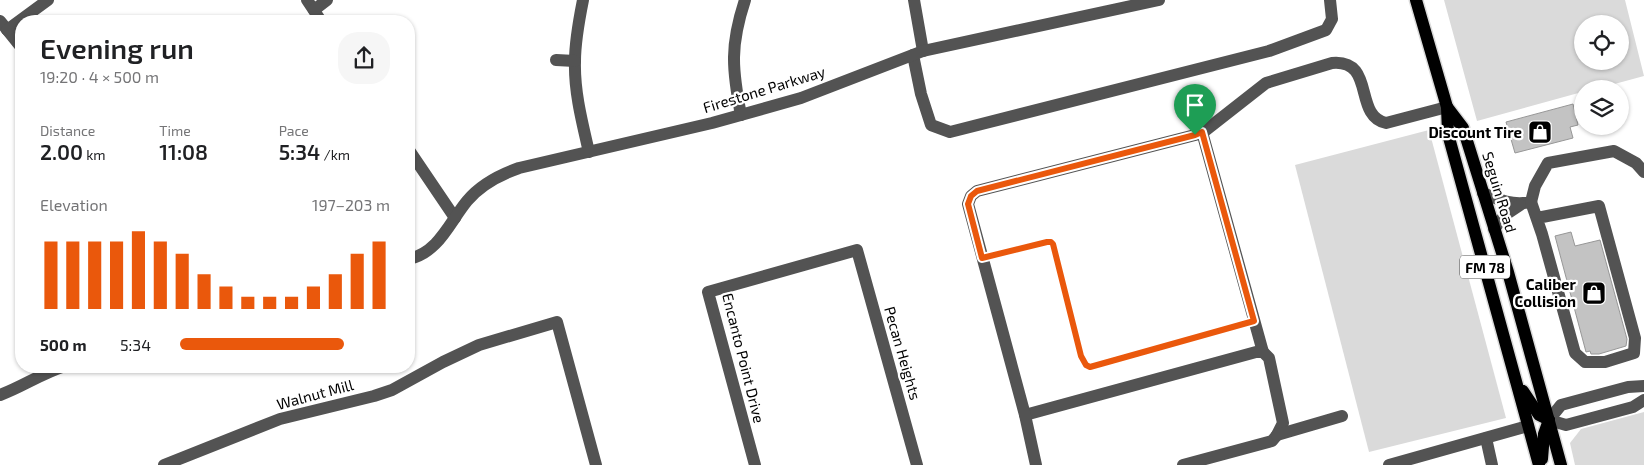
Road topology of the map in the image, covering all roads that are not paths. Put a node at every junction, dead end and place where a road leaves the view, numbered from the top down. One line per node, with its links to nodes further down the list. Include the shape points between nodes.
1 (48, 0): 10 (street)
2 (327, 0): 9 (street)
3 (584, 0): 16 (street)
4 (745, 0): 18 (street, via 733,49)
5 (914, 0): 14 (street)
6 (1160, 0): 14 (street, Firestone Parkway)
7 (1330, 0): 14 (street, via 1332,19 1326,30 1269,51 950,132 931,125 921,94)
8 (1416, 0): 17 (main road, Seguin Road / FM 78)
9 (310, 5)
10 (22, 15)
11 (15, 19): 12 (street)
12 (4, 25): 13 (street)
13 (15, 39)
14 (918, 53): 18 (street, Firestone Parkway, via 801,98)
15 (556, 60): 16 (street)
16 (574, 60): 20 (street, via 578,102)
17 (1447, 107): 19 (street, via 1386,123 1378,121 1371,114 1358,73 1341,62 1266,83); 23 (main road, Seguin Road / FM 78, via 1463,128); 32 (main road, Seguin Road / FM 78, via 1448,134)
18 (741, 115): 20 (street, Firestone Parkway)
19 (1202, 132): 30 (street); 36 (street, via 977,191 971,196 968,204)
20 (589, 152): 25 (street, Firestone Parkway, via 499,175 467,200)
21 (415, 159): 25 (street)
22 (1644, 172): 24 (street, via 1636,163 1614,151 1548,164)
23 (1483, 193): 24 (street, via 1503,202); 27 (main road, Seguin Road / FM 78)
24 (1525, 203): 26 (street); 27 (street, via 1505,215)
25 (455, 218): 29 (street, Firestone Parkway, via 441,238)
26 (1538, 218): 26 (street, via 1575,353 1584,362 1605,362 1634,353 1635,338 1599,206)
27 (1494, 229): 38 (main road, Seguin Road / FM 78)
28 (857, 250): 44 (street, Encanto Point Drive, via 708,292); 45 (street, Pecan Heights)
29 (415, 258)
30 (1263, 352): 36 (street); 40 (street, via 1269,358 1284,423)
31 (45, 373): 34 (street)
32 (1516, 380): 38 (main road, via 1539,415); 39 (main road, Seguin Road / FM 78)
33 (1644, 386): 38 (street, via 1628,387 1562,405)
34 (0, 395)
35 (1644, 400): 38 (street, via 1633,408 1566,425)
36 (1025, 415): 46 (street)
37 (1342, 416): 40 (street)
38 (1549, 420): 50 (main road); 51 (main road, Seguin Road / FM 78)
39 (1528, 426): 41 (street); 50 (main road, Seguin Road / FM 78)
40 (1277, 435): 47 (street, via 1272,440)
41 (1486, 438): 48 (street); 49 (street)
42 (164, 465): 43 (street, Walnut Mill, via 280,420 392,390 479,345 557,322)
43 (596, 465)
44 (755, 465)
45 (917, 465)
46 (1036, 465)
47 (1183, 465)
48 (1388, 465)
49 (1492, 465)
50 (1541, 465)
51 (1561, 465)

